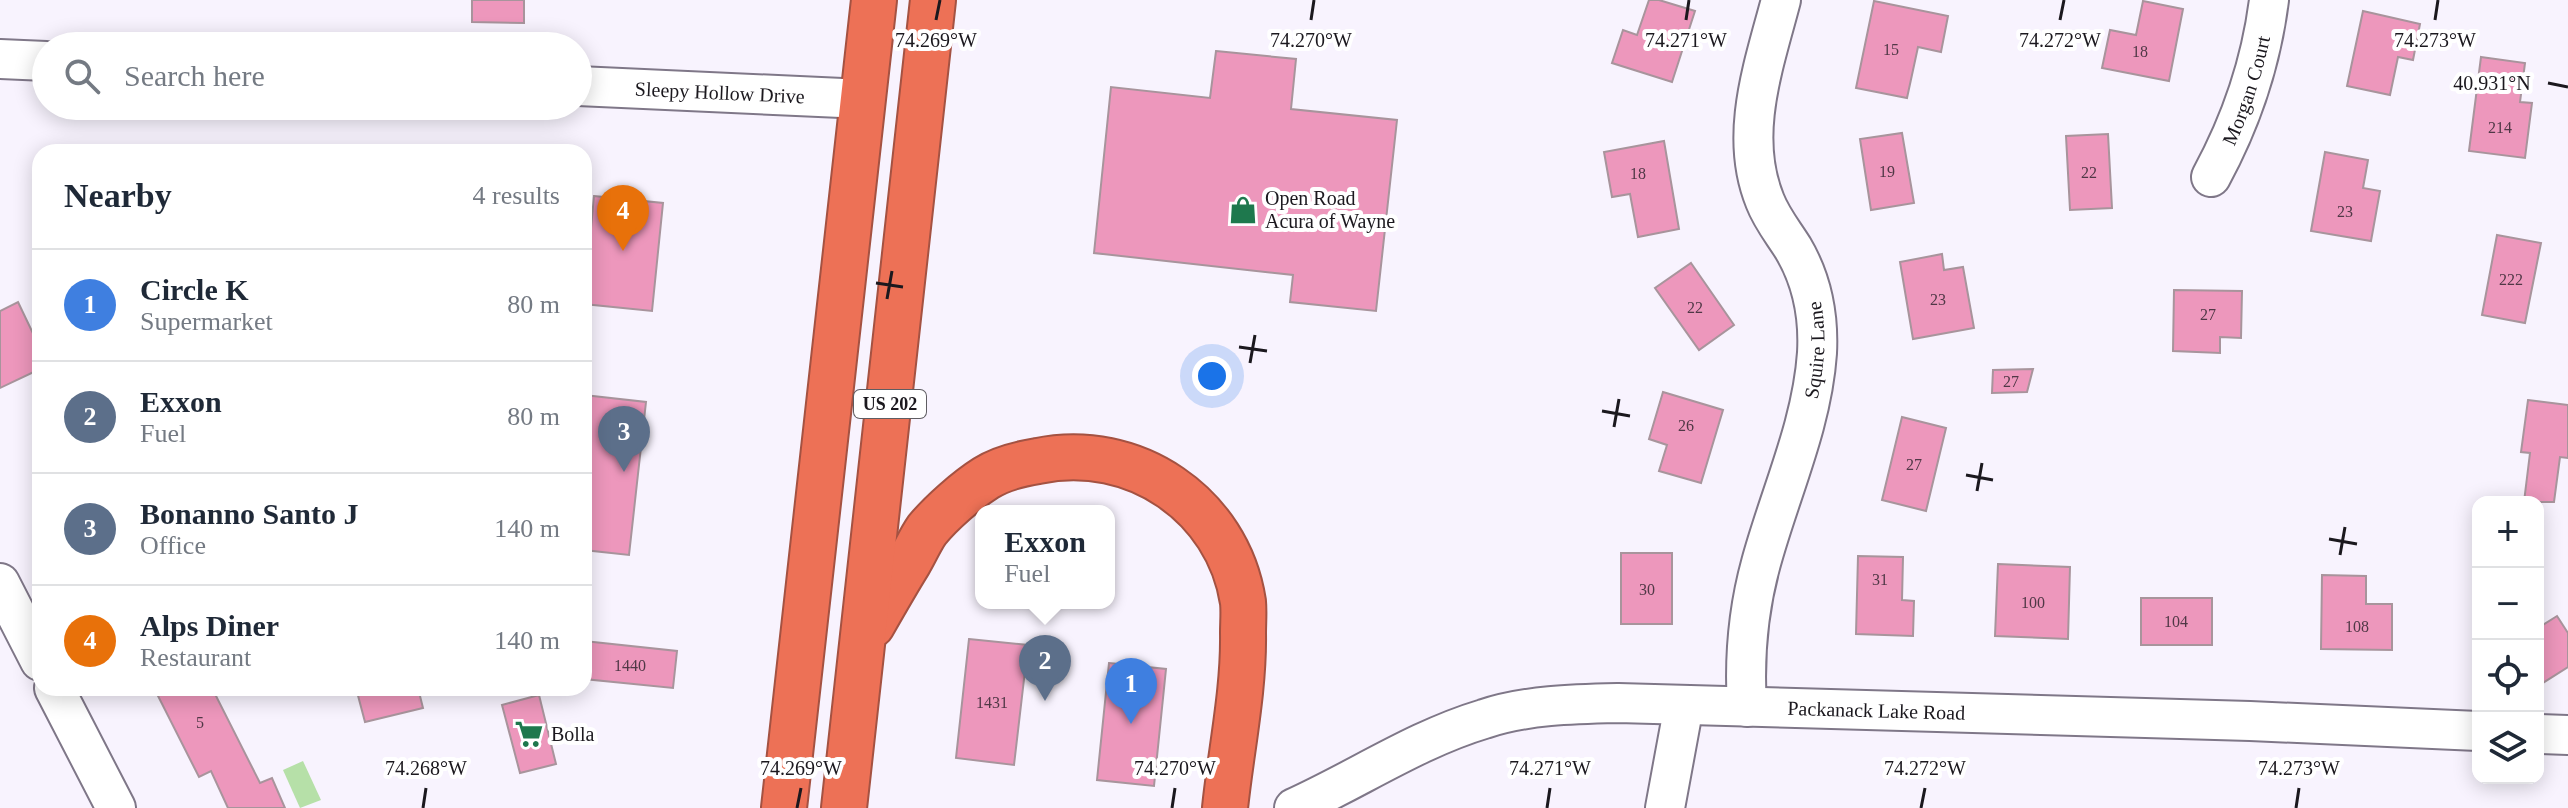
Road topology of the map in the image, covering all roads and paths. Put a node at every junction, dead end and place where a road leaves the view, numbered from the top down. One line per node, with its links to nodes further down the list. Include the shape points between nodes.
1 (874, 0): 8 (highway, US 202)
2 (933, 0): 11 (highway, US 202)
3 (1781, 0): 15 (street, Squire Lane, via 1756,94 1756,166 1764,200 1808,277 1817,352 1798,454 1758,576 1748,627)
4 (2269, 0): 9 (street, Morgan Court, via 2251,90)
5 (0, 59): 6 (street)
6 (32, 60)
7 (592, 87): 8 (street, Sleepy Hollow Drive)
8 (864, 99): 20 (highway, US 202)
9 (2211, 177)
10 (0, 583): 12 (street)
11 (864, 637): 21 (highway, US 202); 22 (highway, via 927,530 987,478 1010,466 1086,456 1163,481 1216,533 1229,555 1243,602 1243,658)
12 (32, 645)
13 (58, 696): 19 (street)
14 (1684, 705): 15 (street, Packanack Lake Road); 23 (street, Packanack Lake Road, via 1572,704 1484,718); 24 (street)
15 (1747, 707): 16 (street, Packanack Lake Road)
16 (2472, 731)
17 (2544, 734): 18 (street)
18 (2568, 735)
19 (116, 808)
20 (784, 808)
21 (844, 808)
22 (1225, 808)
23 (1294, 808)
24 (1665, 808)

